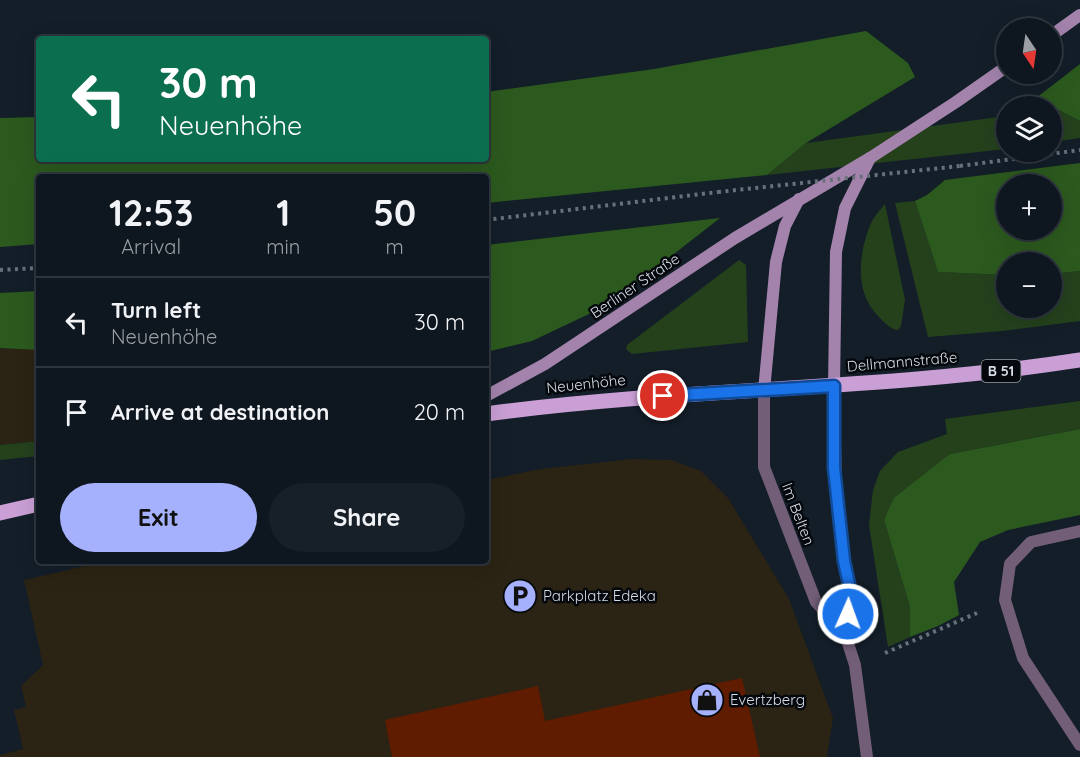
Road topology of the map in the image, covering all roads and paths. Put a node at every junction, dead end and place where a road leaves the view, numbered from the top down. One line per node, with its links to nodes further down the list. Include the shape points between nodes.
1 (1080, 15): 2 (main road)
2 (1062, 28)
3 (996, 74): 5 (main road, Berliner Straße)
4 (1080, 150): 7 (path, bridge)
5 (870, 158): 6 (main road, Berliner Straße); 11 (main road, via 845,208 836,252)
6 (800, 198): 12 (main road, via 785,226 776,262); 13 (main road, Berliner Straße, via 545,364)
7 (489, 220)
8 (36, 268): 9 (path)
9 (0, 270)
10 (1080, 360): 11 (main road, Dellmannstraße / B 51)
11 (834, 386): 12 (main road, Neuenhöhe / B 51); 19 (street, Im Belten, via 836,489 851,593)
12 (765, 391): 14 (main road, Neuenhöhe / B 51, via 643,397); 19 (street, Im Belten, via 764,467 816,602)
13 (489, 394)
14 (489, 414)
15 (36, 505): 16 (main road)
16 (0, 513)
17 (1080, 531): 18 (street, via 1030,542 1010,564)
18 (1005, 600): 20 (path); 21 (street, via 1023,658)
19 (845, 634): 20 (street, Im Belten)
20 (855, 665): 22 (street, Im Belten)
21 (1080, 745)
22 (867, 757)

